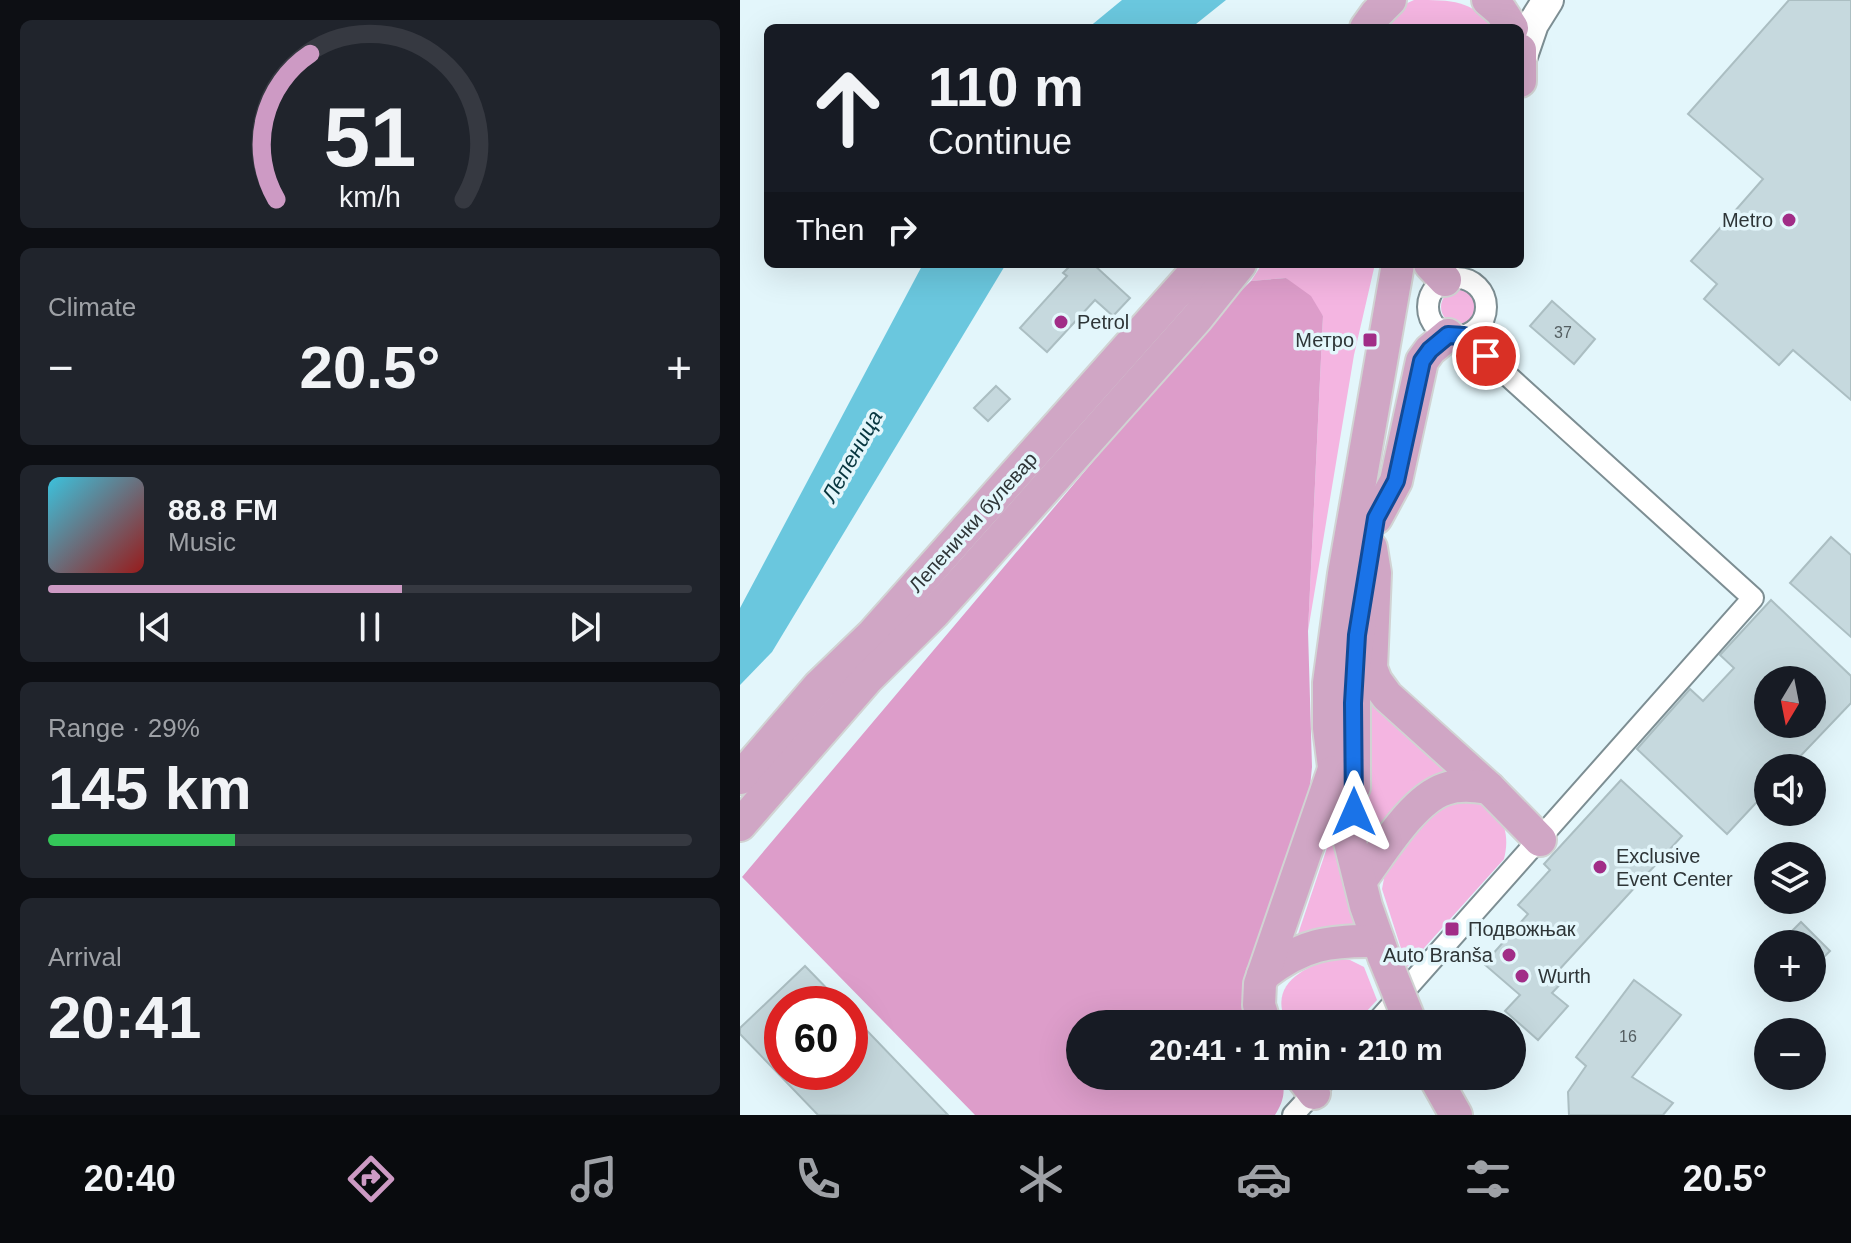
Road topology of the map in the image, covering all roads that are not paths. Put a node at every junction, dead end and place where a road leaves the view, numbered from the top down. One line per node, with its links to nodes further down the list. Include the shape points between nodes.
1 (1390, 0): 4 (main road)
2 (1488, 0): 5 (main road)
3 (1548, 0): 6 (main road)
4 (1369, 24)
5 (1509, 24)
6 (1524, 51)
7 (1198, 268): 16 (main road, Лепенички булевар)
8 (1237, 268): 18 (main road, Лепенички булевар)
9 (1415, 268): 14 (main road)
10 (1415, 268): 15 (main road, via 1332,651)
11 (1416, 268): 13 (street, via 1430,294 1432,323)
12 (1419, 268): 13 (street, via 1464,278 1485,298 1480,326)
13 (1456, 336): 14 (main road, via 1430,350 1422,361 1396,481); 19 (street, via 1753,598)
14 (1374, 533): 17 (main road, via 1371,663 1376,681); 20 (main road, via 1354,668)
15 (1333, 771): 20 (main road); 22 (main road)
16 (740, 778)
17 (1489, 788): 19 (main road); 20 (main road, via 1447,788 1425,799)
18 (740, 825)
19 (1540, 840): 24 (street)
20 (1357, 869): 21 (main road)
21 (1381, 949): 22 (main road, via 1339,941 1311,946); 25 (main road, bridge)
22 (1263, 975): 23 (main road, via 1258,995)
23 (1262, 1010)
24 (1388, 1010)
25 (1405, 1010)
26 (1442, 1090): 27 (main road)
27 (1456, 1115)

